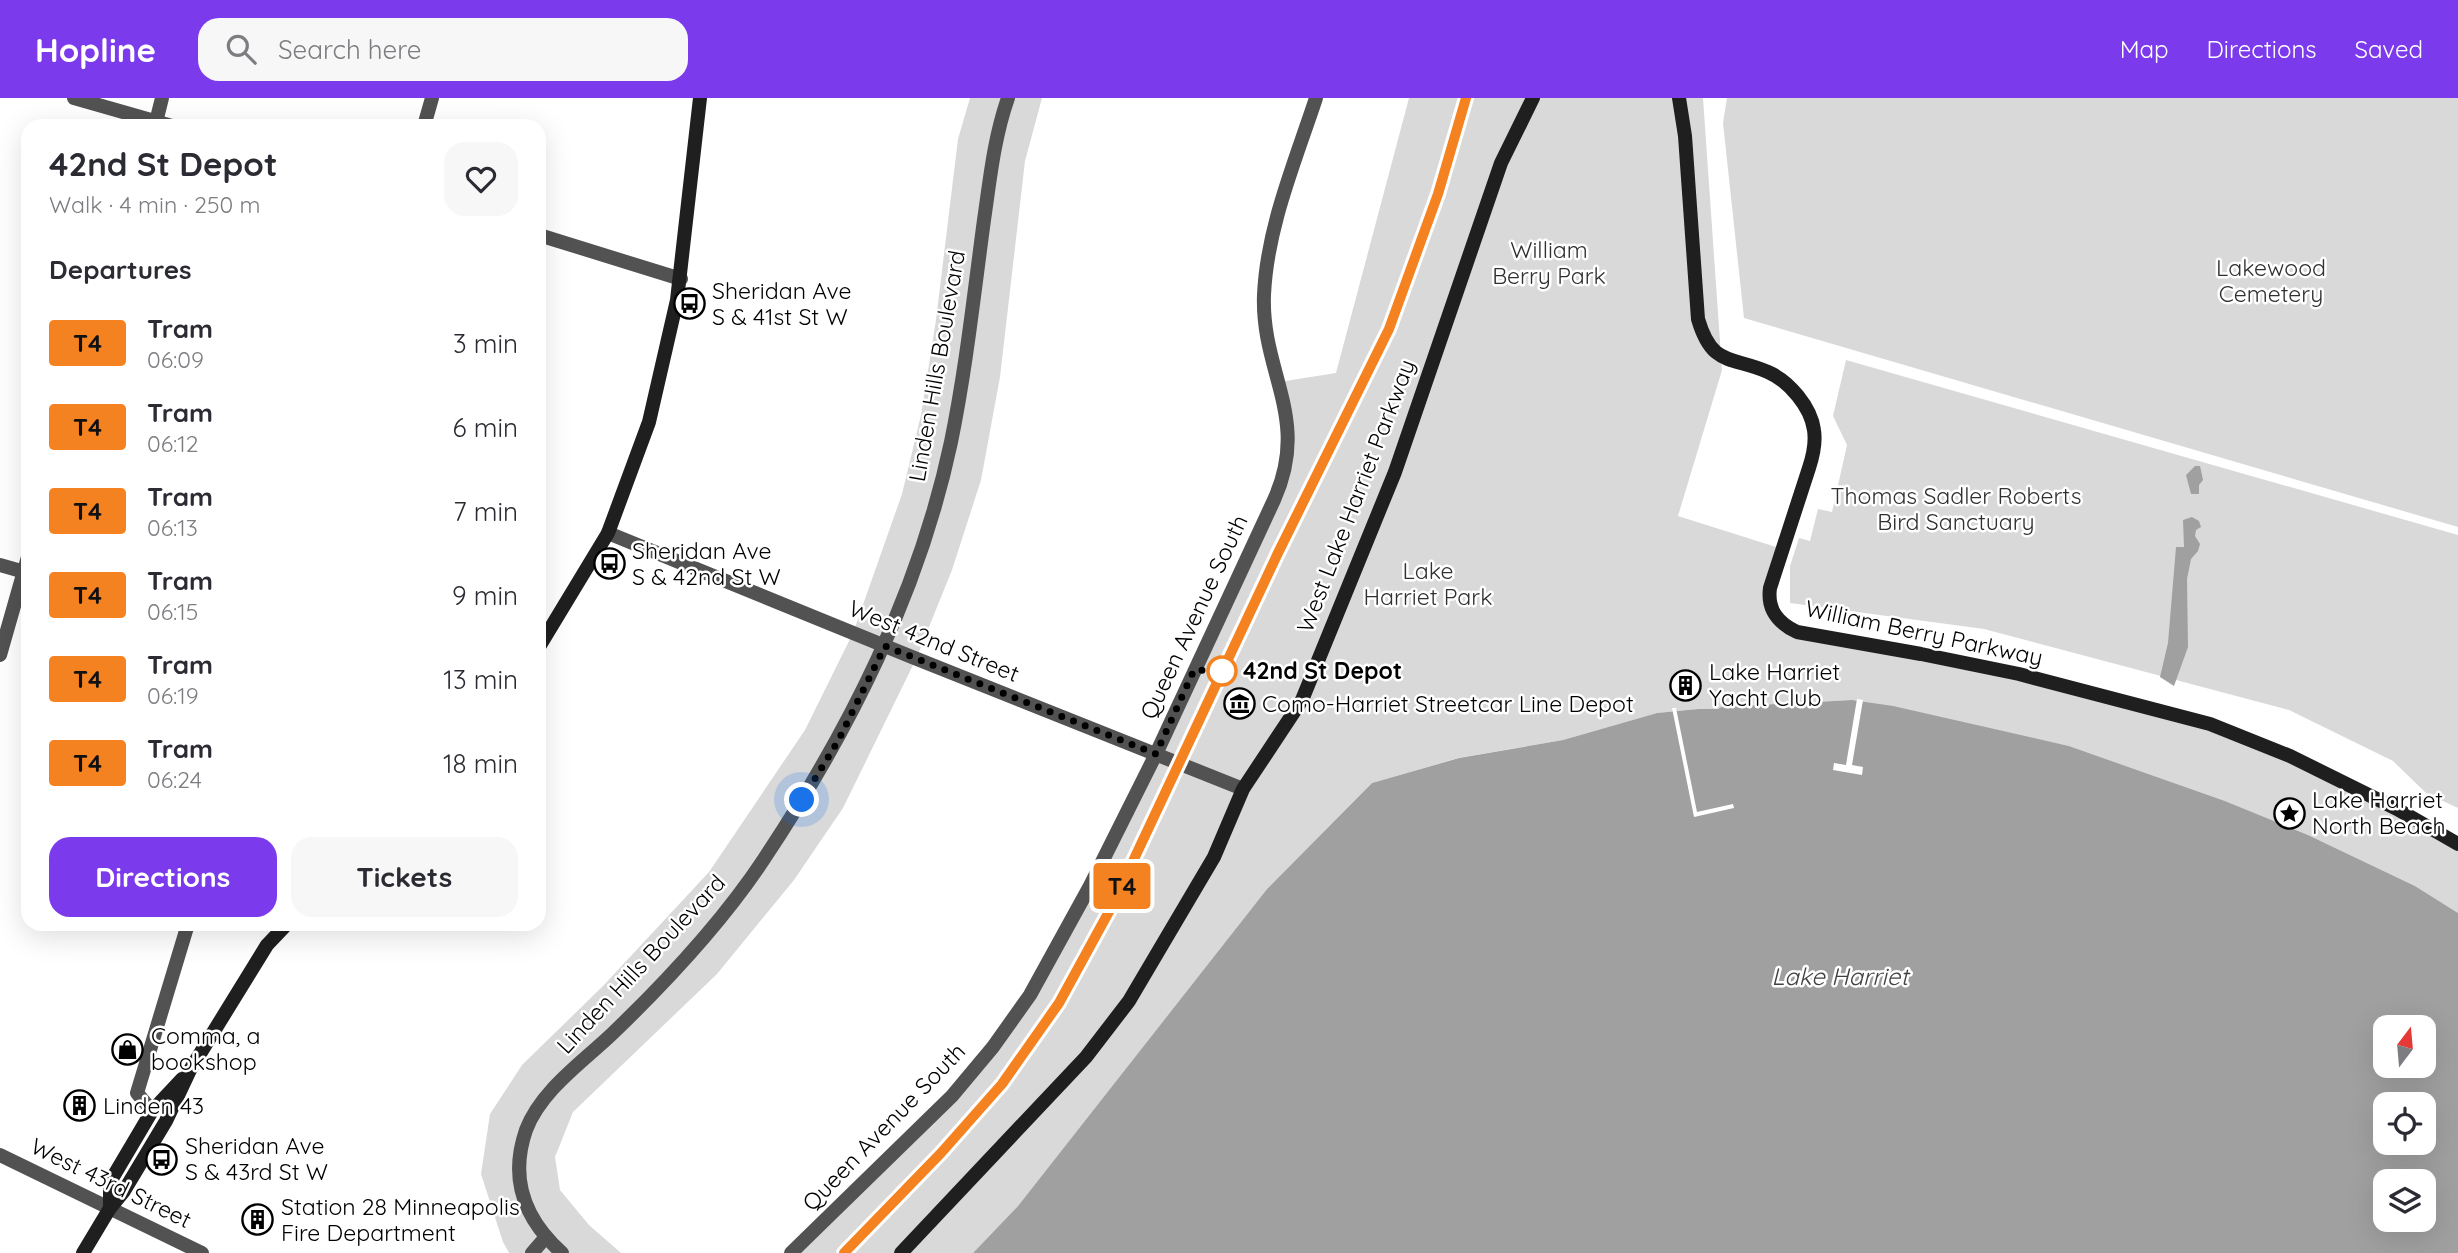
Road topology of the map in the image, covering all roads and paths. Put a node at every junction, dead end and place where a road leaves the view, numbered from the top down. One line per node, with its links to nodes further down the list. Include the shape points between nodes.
1 (74, 98): 10 (street)
2 (162, 98): 11 (street)
3 (432, 98): 12 (street)
4 (700, 98): 15 (street)
5 (1008, 98): 21 (street, Linden Hills Boulevard, via 994,144 951,442 929,526)
6 (1316, 98): 23 (street, Queen Avenue South, via 1268,255 1264,298 1268,340 1286,408 1287,462)
7 (1533, 98): 24 (street, West Lake Harriet Parkway, via 1501,163 1395,472 1311,679)
8 (1679, 98): 13 (street, William Berry Parkway)
9 (1690, 98): 13 (street, William Berry Parkway)
10 (139, 119)
11 (156, 119)
12 (426, 119)
13 (1685, 136): 25 (street, William Berry Parkway, via 1698,319 1708,343 1728,361 1770,372 1787,385 1811,417 1815,431 1814,451 1770,588 1770,607 1784,626 2019,674 2210,724 2290,756)
14 (546, 237): 15 (street)
15 (681, 279): 16 (street, via 649,422)
16 (608, 533): 20 (street); 21 (street, West 42nd Street)
17 (0, 565): 18 (street)
18 (21, 571)
19 (21, 589): 22 (street)
20 (546, 636)
21 (885, 646): 23 (street, West 42nd Street); 32 (street, Linden Hills Boulevard, via 838,741 762,862 718,921 541,1103 527,1127 519,1181 526,1207)
22 (0, 655)
23 (1156, 754): 24 (street, West 42nd Street); 37 (street, Queen Avenue South, via 1061,940 993,1047 951,1096)
24 (1243, 789): 38 (street, West Lake Harriet Parkway, via 1214,857 1129,1001 1086,1057)
25 (2458, 844)
26 (186, 931): 29 (street, via 137,1093)
27 (280, 931): 28 (street, via 267,945)
28 (190, 1070): 29 (street); 31 (street, via 166,1121)
29 (152, 1111): 31 (street, via 110,1182)
30 (0, 1155): 31 (street, West 43rd Street)
31 (110, 1208): 33 (street); 34 (street, West 43rd Street)
32 (545, 1238): 35 (street); 36 (street, Linden Hills Boulevard)
33 (83, 1253)
34 (202, 1253)
35 (532, 1253)
36 (562, 1253)
37 (791, 1253)
38 (901, 1253)

